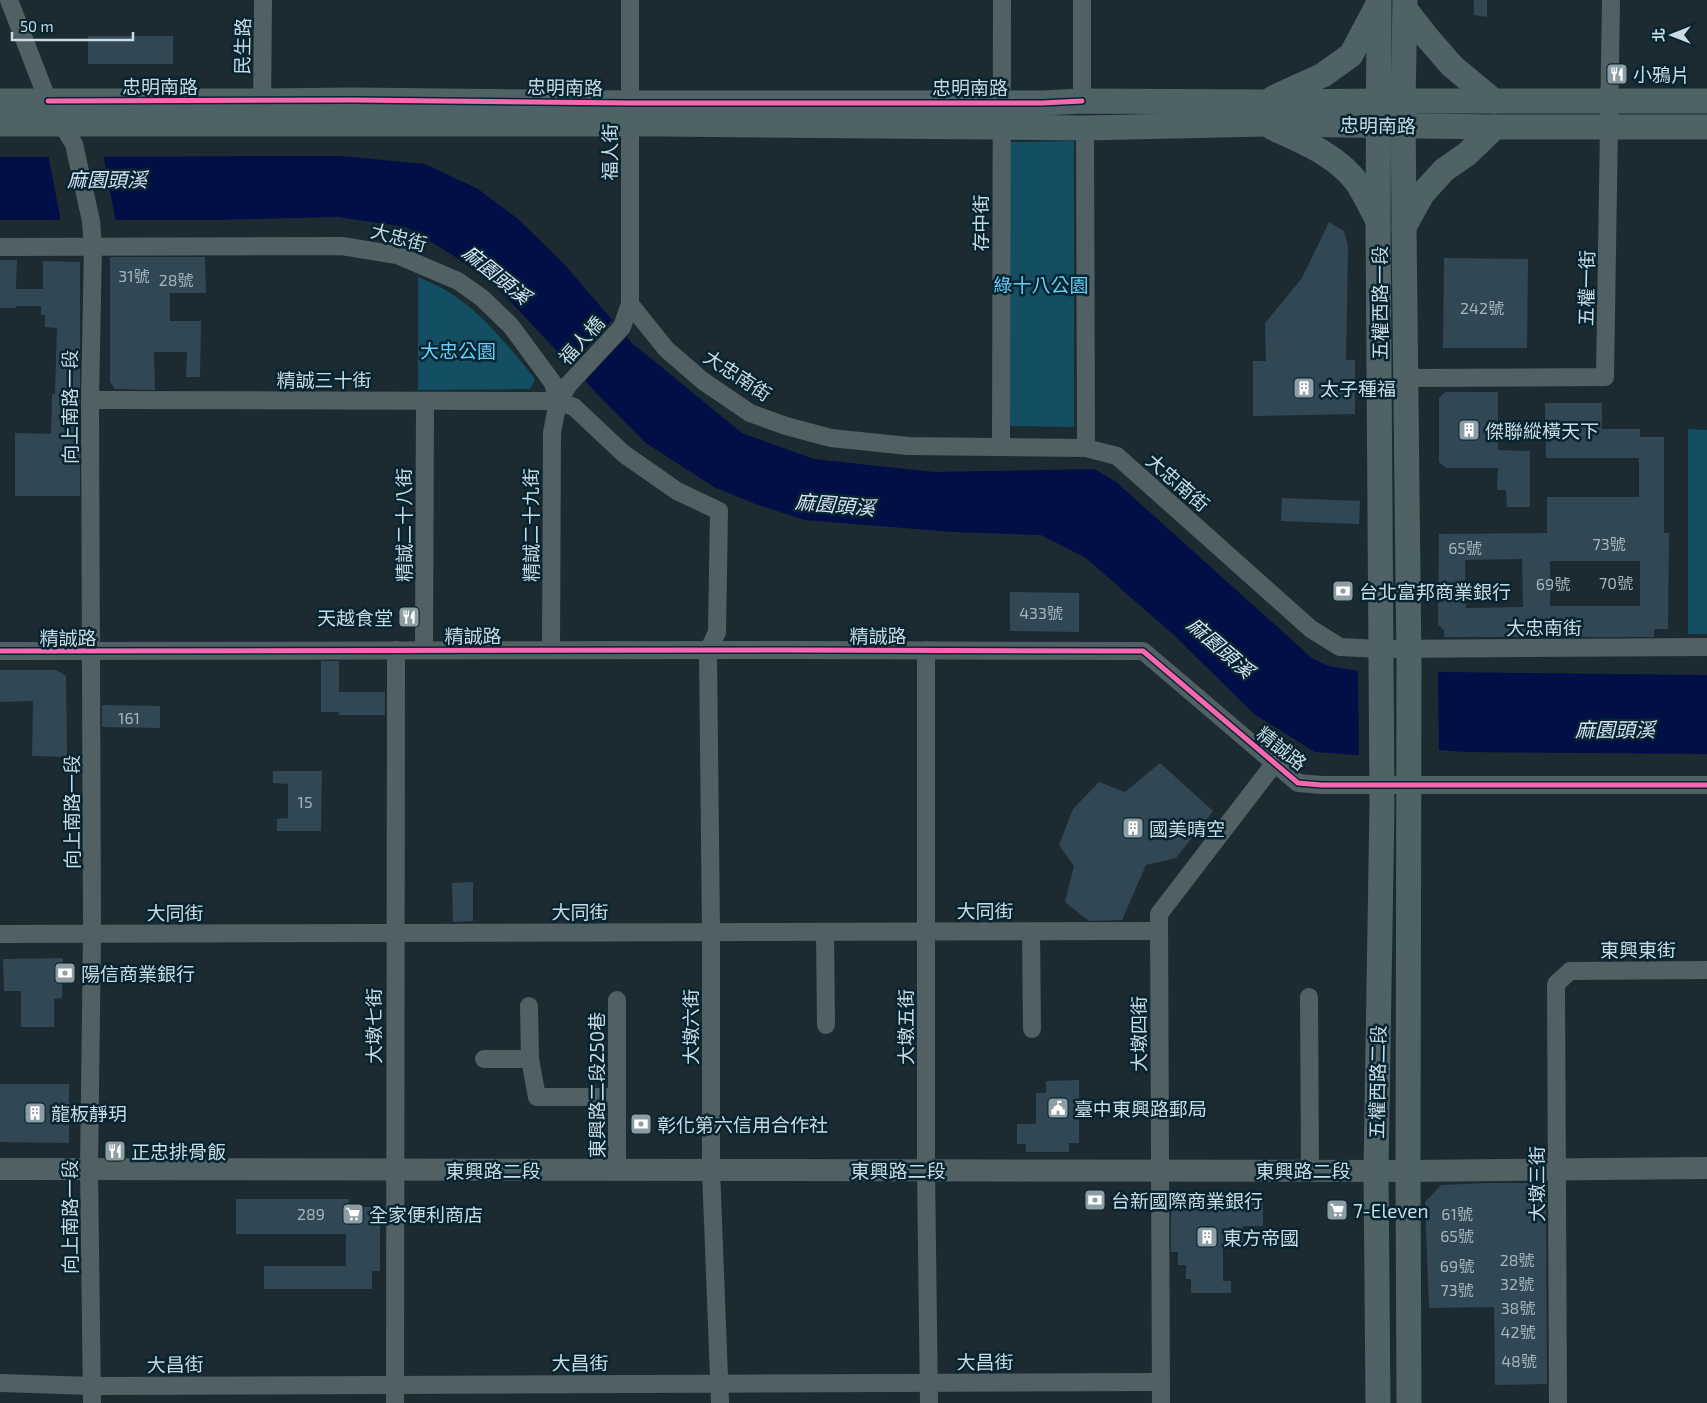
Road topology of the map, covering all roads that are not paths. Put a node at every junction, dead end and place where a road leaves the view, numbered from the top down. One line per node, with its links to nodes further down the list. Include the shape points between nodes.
1 (10, 0): 10 (street)
2 (264, 0): 17 (street, 民生路)
3 (630, 0): 20 (street, 福人街)
4 (1002, 0): 15 (street, 存中街)
5 (1082, 0): 11 (street)
6 (1610, 0): 14 (street, 五權一街)
7 (1379, 2): 12 (main road, 五權西路一段); 18 (main road, via 1351,55)
8 (1405, 5): 13 (main road, via 1452,66); 19 (main road, 五權西路一段)
9 (0, 100): 10 (main road, 忠明南路)
10 (48, 101): 17 (main road, 忠明南路); 28 (street)
11 (1082, 101): 15 (main road, 忠明南路); 18 (main road, 忠明南路)
12 (1379, 101): 18 (main road, 忠明南路); 19 (main road, 忠明南路); 22 (main road, 五權西路一段)
13 (1494, 101): 14 (main road, 忠明南路); 19 (main road, 忠明南路)
14 (1609, 101): 16 (main road, 忠明南路); 24 (street, 五權一街)
15 (1002, 102): 20 (main road, 忠明南路); 26 (street, 存中街)
16 (1707, 102)
17 (262, 112): 20 (main road, 忠明南路, via 354,100); 28 (main road, 忠明南路)
18 (1265, 113): 22 (main road, 忠明南路); 27 (main road, 忠明南路); 29 (main road, via 1337,162 1357,183)
19 (1404, 113): 22 (main road, 忠明南路); 23 (main road, 忠明南路); 30 (main road, 五權西路一段)
20 (630, 114): 26 (main road, 忠明南路); 33 (street, 福人街)
21 (0, 124): 28 (main road, 忠明南路)
22 (1379, 126): 29 (main road, 五權西路一段)
23 (1495, 127): 24 (main road, 忠明南路); 30 (main road, via 1467,154 1444,170 1423,194)
24 (1610, 127): 25 (main road, 忠明南路); 34 (street, 五權一街, via 1605,377)
25 (1707, 127)
26 (1002, 128): 27 (main road, 忠明南路); 38 (street, 存中街)
27 (1085, 128): 39 (street)
28 (68, 134): 32 (street, 向上南路一段, via 91,222)
29 (1378, 221): 48 (main road, 五權西路一段)
30 (1404, 227): 34 (main road, 五權西路一段)
31 (0, 247): 32 (street, 大忠街)
32 (93, 247): 35 (street, 向上南路一段); 37 (street, 大忠街, via 334,246 397,255 458,281 482,298 511,326 553,383)
33 (630, 304): 37 (street, 福人橋, via 622,327); 38 (street, 大忠南街, via 666,348 703,382 750,413 831,438 908,446)
34 (1405, 378): 49 (main road, 五權西路一段)
35 (90, 400): 36 (street, 精誠三十街); 47 (street, 向上南路一段)
36 (425, 401): 37 (street, 精誠三十街); 42 (street, 精誠二十八街)
37 (558, 401): 43 (street, 精誠二十九街, via 552,433); 46 (street, via 574,408 624,454 677,491 719,511 717,632)
38 (1001, 446): 39 (street, 大忠南街)
39 (1086, 448): 48 (street, 大忠南街, via 1117,456 1311,629 1340,646)
40 (1707, 647): 49 (street, 大忠南街)
41 (396, 650): 42 (street, 精誠路); 47 (street, 精誠路); 62 (street, 大墩七街)
42 (424, 650): 43 (street, 精誠路)
43 (551, 650): 46 (street, 精誠路)
44 (926, 650): 46 (street, 精誠路); 51 (street, 精誠路, via 1143,651); 58 (street, 大墩五街)
45 (0, 651): 47 (street, 精誠路)
46 (708, 651): 56 (street, 大墩六街)
47 (91, 652): 61 (street, 向上南路一段)
48 (1381, 658): 49 (street, 大忠南街); 50 (main road, 五權西路一段)
49 (1409, 658): 52 (main road, 五權西路一段)
50 (1381, 760): 53 (main road, 五權西路二段)
51 (1274, 764): 53 (street, 精誠路, via 1298,783); 55 (street, 大墩四街, via 1159,914)
52 (1409, 772): 53 (street, 精誠路); 54 (street, 精誠路); 84 (main road, 五權西路二段)
53 (1381, 785): 82 (main road, 五權西路二段)
54 (1707, 785)
55 (1159, 931): 59 (street, 大同街); 80 (street, 大墩四街)
56 (711, 932): 57 (street, 大同街); 62 (street, 大同街); 78 (street, 大墩六街)
57 (825, 932): 58 (street, 大同街); 68 (street)
58 (926, 932): 59 (street, 大同街); 79 (street, 大墩五街)
59 (1031, 932): 69 (street)
60 (0, 934): 61 (street, 大同街)
61 (92, 934): 62 (street, 大同街); 75 (street, 向上南路一段)
62 (395, 934): 76 (street, 大墩七街)
63 (1707, 970): 64 (street, 東興東街)
64 (1570, 971): 83 (street, 大墩三街, via 1556,984)
65 (1309, 997): 81 (street)
66 (617, 1000): 72 (street, 東興路二段250巷)
67 (528, 1006): 71 (street)
68 (826, 1025)
69 (1032, 1029)
70 (484, 1059): 71 (street)
71 (530, 1059): 72 (street, via 537,1097)
72 (617, 1097): 77 (street, 東興路二段250巷)
73 (1707, 1168): 83 (street, 東興路二段)
74 (0, 1169): 75 (street, 東興路二段)
75 (89, 1169): 76 (street, 東興路二段); 90 (street, 向上南路一段)
76 (394, 1169): 77 (street, 東興路二段); 89 (street, 大墩七街)
77 (617, 1170): 78 (street, 東興路二段)
78 (711, 1170): 79 (street, 東興路二段); 88 (street, 大墩六街)
79 (926, 1170): 80 (street, 東興路二段); 85 (street, 大墩五街)
80 (1160, 1170): 81 (street, 東興路二段); 86 (street, 大墩四街)
81 (1310, 1170): 82 (street, 東興路二段)
82 (1376, 1170): 84 (street, 東興路二段); 95 (main road, 五權西路二段)
83 (1557, 1170): 84 (street, 東興路二段); 97 (street, 大墩三街)
84 (1408, 1171): 96 (main road, 五權西路二段)
85 (929, 1382): 86 (street, 大昌街); 88 (street, 大昌街); 93 (street, 大墩五街)
86 (1160, 1382): 94 (street, 大墩四街)
87 (0, 1383): 90 (street, 大昌街)
88 (720, 1383): 89 (street, 大昌街); 92 (street, 大墩六街)
89 (395, 1385): 90 (street, 大昌街); 91 (street, 大墩七街)
90 (92, 1394)
91 (395, 1403)
92 (720, 1403)
93 (929, 1403)
94 (1161, 1403)
95 (1378, 1403)
96 (1409, 1403)
97 (1558, 1403)

